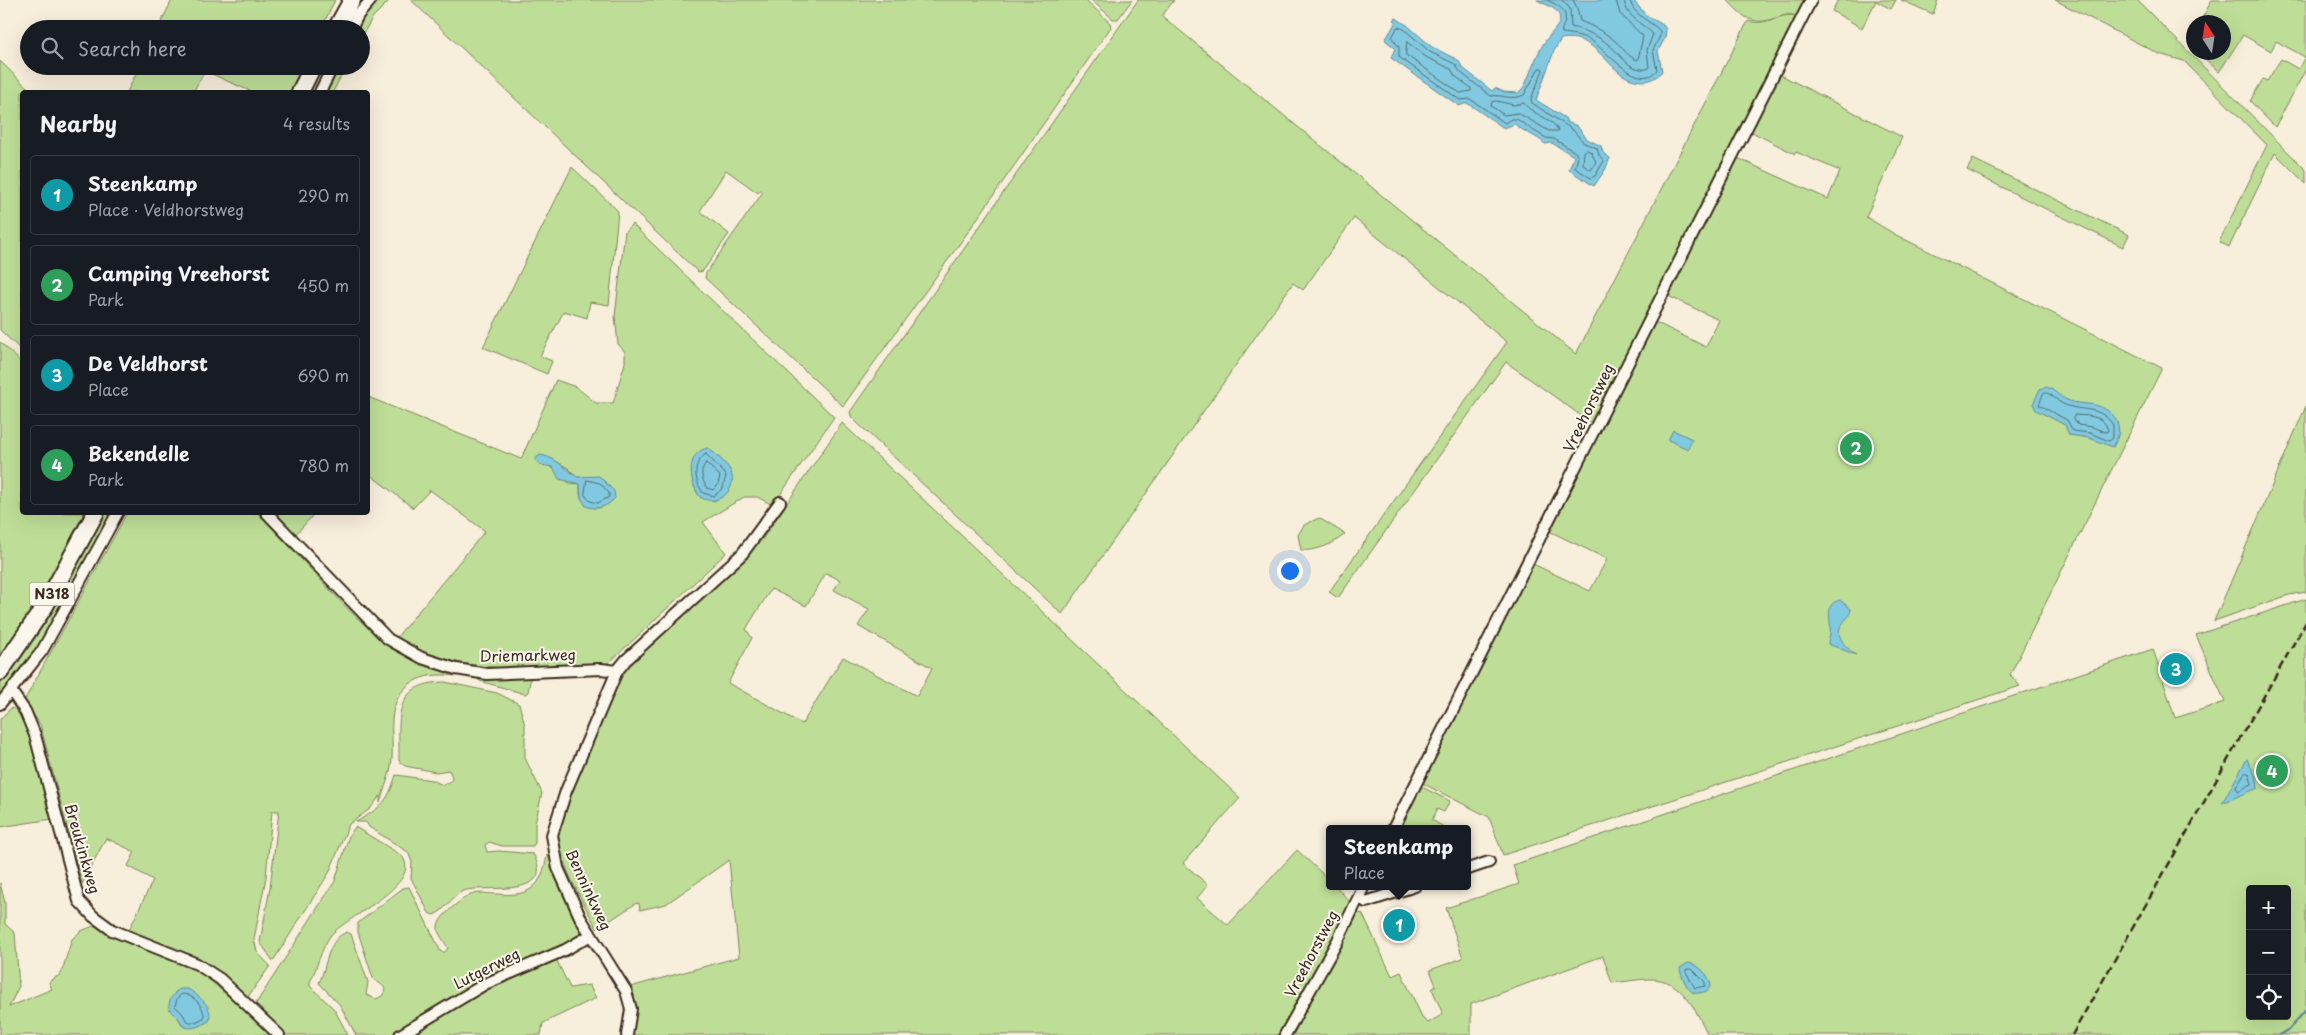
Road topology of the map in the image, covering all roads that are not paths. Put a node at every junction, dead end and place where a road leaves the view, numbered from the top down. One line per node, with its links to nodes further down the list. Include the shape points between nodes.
1 (343, 0): 5 (main road)
2 (352, 0): 6 (main road)
3 (371, 0): 7 (street)
4 (1811, 0): 20 (street, Vreehorstweg)
5 (333, 20)
6 (341, 20)
7 (356, 20)
8 (308, 75): 10 (main road)
9 (328, 75): 11 (street)
10 (301, 90)
11 (321, 90)
12 (780, 502): 16 (street, via 742,554)
13 (94, 515): 17 (main road, N318, via 45,606)
14 (116, 515): 18 (street, via 42,650)
15 (269, 515): 16 (street, Driemarkweg, via 388,639 422,658 456,669 487,674)
16 (617, 671): 26 (street, Benninkweg, via 566,791 552,835 558,868)
17 (0, 672)
18 (11, 691): 19 (street); 27 (street, Breukinkweg, via 25,711 35,735 79,901 112,930 197,964 220,979)
19 (0, 704)
20 (1395, 825)
21 (1489, 862): 22 (street)
22 (1471, 868)
23 (1362, 890): 25 (street, Vreehorstweg)
24 (1403, 890): 25 (street, via 1366,902)
25 (1359, 897): 30 (street, Vreehorstweg)
26 (591, 935): 28 (street, Lutgerweg, via 565,950 485,984); 29 (street, Benninkweg, via 626,991 631,1009)
27 (279, 1035)
28 (400, 1035)
29 (627, 1035)
30 (1285, 1035)

